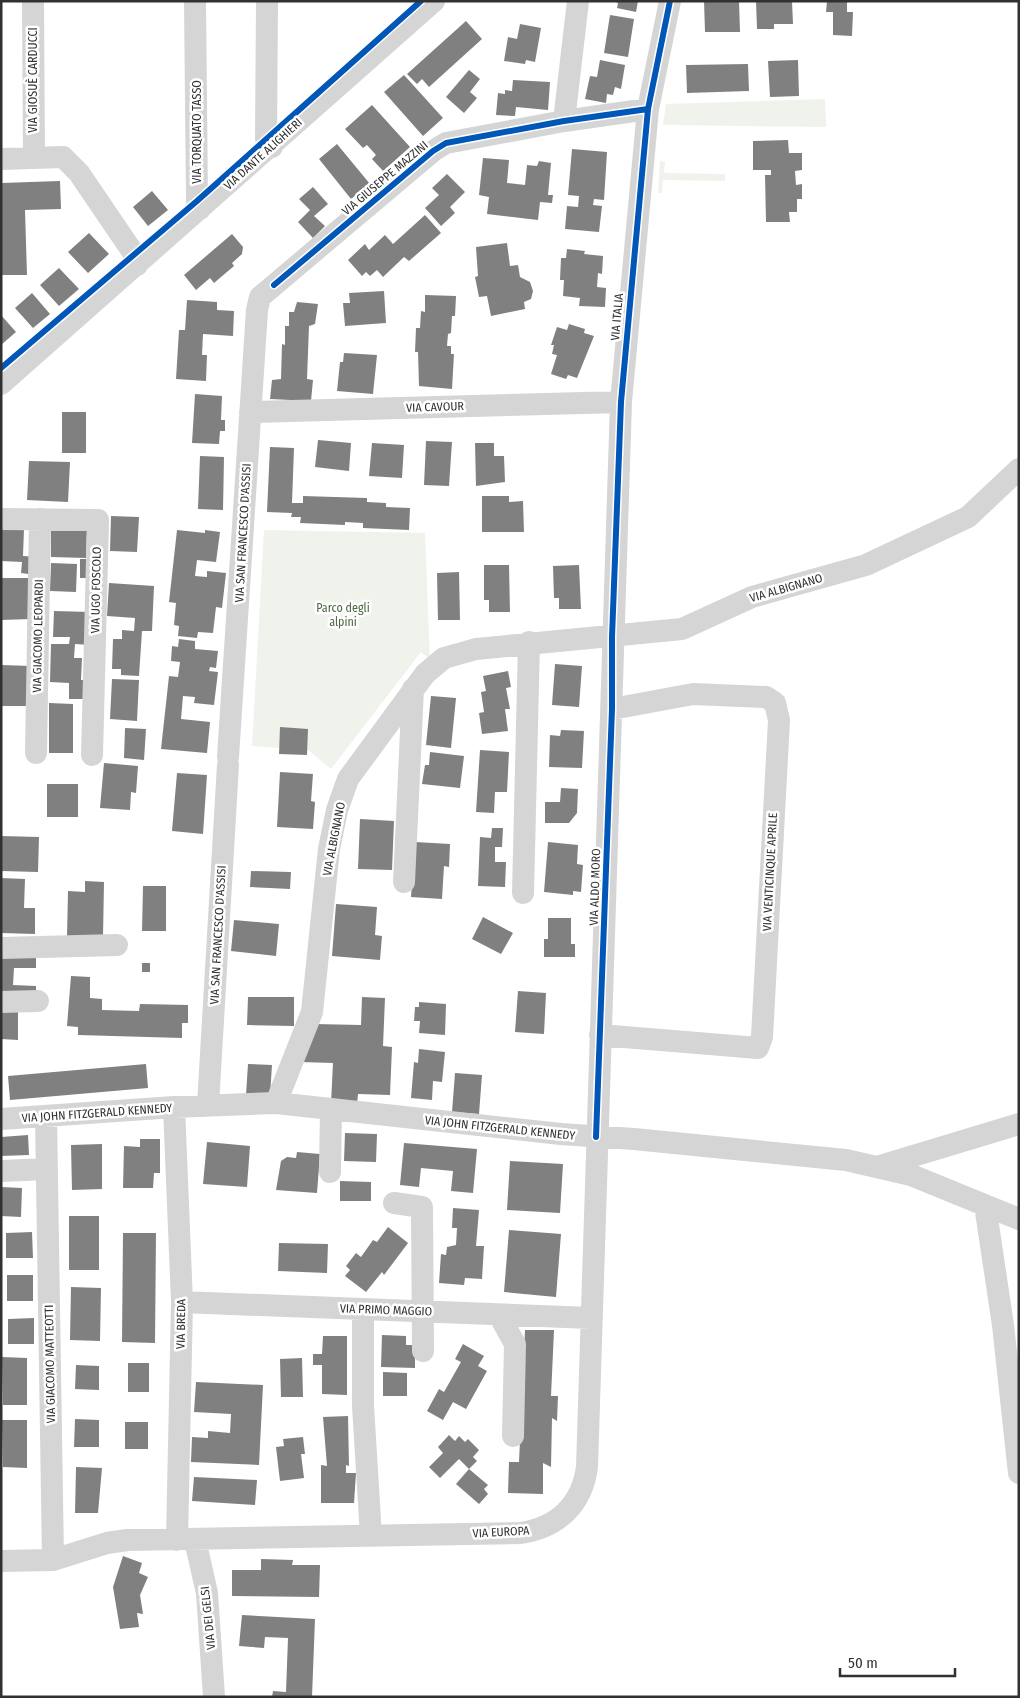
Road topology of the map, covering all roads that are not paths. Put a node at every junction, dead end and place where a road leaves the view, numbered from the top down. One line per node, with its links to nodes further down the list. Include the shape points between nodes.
1 (33, 1): 10 (street, VIA GIOSUÈ CARDUCCI)
2 (195, 1): 12 (street, VIA TORQUATO TASSO, via 197,201)
3 (267, 1): 9 (street, via 266,139)
4 (578, 1): 8 (street)
5 (670, 1): 7 (street, VIA ITALIA)
6 (428, 2): 9 (street, VIA DANTE ALIGHIERI)
7 (648, 109): 8 (street, VIA GIUSEPPE MAZZINI); 16 (street, VIA ITALIA)
8 (564, 121): 14 (street, VIA GIUSEPPE MAZZINI, via 446,143 260,297)
9 (272, 146): 12 (street, VIA DANTE ALIGHIERI)
10 (34, 158): 11 (street); 13 (street, via 63,157 134,254)
11 (1, 159)
12 (200, 209): 13 (street, VIA DANTE ALIGHIERI)
13 (137, 265): 15 (street, VIA DANTE ALIGHIERI)
14 (257, 310): 17 (street, VIA SAN FRANCESCO D'ASSISI)
15 (1, 384)
16 (621, 402): 17 (street, VIA CAVOUR); 21 (street, VIA ITALIA)
17 (250, 412): 35 (street, VIA SAN FRANCESCO D'ASSISI)
18 (1019, 469): 21 (street, VIA ALBIGNANO, via 968,516 866,565 752,597 682,629)
19 (1, 519): 20 (street, VIA UGO FOSCOLO)
20 (40, 519): 25 (street, VIA GIACOMO LEOPARDI); 26 (street, VIA UGO FOSCOLO, via 98,520)
21 (612, 637): 22 (street, VIA ALBIGNANO); 24 (street, VIA ALDO MORO)
22 (529, 642): 23 (street, VIA ALBIGNANO, via 476,648 444,658); 28 (street)
23 (413, 689): 27 (street); 34 (street, VIA ALBIGNANO, via 348,779 337,810 312,1012)
24 (612, 709): 33 (street, VIA ALDO MORO); 33 (street, VIA VENTICINQUE APRILE, via 693,694 766,697 775,704 779,720 762,1037 758,1048)
25 (36, 753)
26 (92, 755)
27 (404, 882)
28 (522, 893)
29 (117, 945): 30 (street)
30 (1, 948)
31 (1, 1002): 32 (street)
32 (38, 1002)
33 (600, 1035): 41 (street, VIA ALDO MORO)
34 (276, 1103): 35 (street, VIA JOHN FITZGERALD KENNEDY); 37 (street, VIA JOHN FITZGERALD KENNEDY)
35 (208, 1105): 36 (street, VIA JOHN FITZGERALD KENNEDY)
36 (174, 1107): 38 (street, VIA JOHN FITZGERALD KENNEDY); 49 (street, VIA BREDA)
37 (331, 1109): 41 (street, VIA JOHN FITZGERALD KENNEDY); 45 (street)
38 (46, 1116): 39 (street, VIA JOHN FITZGERALD KENNEDY); 43 (street, VIA GIACOMO MATTEOTTI)
39 (1, 1119)
40 (1019, 1124): 42 (street)
41 (596, 1138): 42 (street, VIA JOHN FITZGERALD KENNEDY, via 774,1152); 53 (street, VIA EUROPA)
42 (880, 1166): 47 (street, VIA JOHN FITZGERALD KENNEDY)
43 (47, 1170): 44 (street); 59 (street, VIA GIACOMO MATTEOTTI)
44 (1, 1171)
45 (330, 1172)
46 (394, 1202): 51 (street, via 422,1208)
47 (985, 1205): 48 (street, VIA JOHN FITZGERALD KENNEDY); 56 (street, via 1003,1325)
48 (1019, 1220)
49 (182, 1302): 50 (street, VIA PRIMO MAGGIO); 58 (street, VIA BREDA)
50 (363, 1309): 51 (street, VIA PRIMO MAGGIO); 57 (street, via 363,1406)
51 (422, 1312): 52 (street, VIA PRIMO MAGGIO); 54 (street)
52 (498, 1315): 53 (street, VIA PRIMO MAGGIO); 55 (street, via 516,1344)
53 (591, 1318): 57 (street, VIA EUROPA, via 585,1477 579,1496 565,1514 544,1528 520,1533)
54 (424, 1351)
55 (513, 1436)
56 (1019, 1473)
57 (371, 1536): 58 (street, VIA EUROPA)
58 (186, 1540): 59 (street, VIA EUROPA, via 108,1543); 61 (street, VIA DEI GELSI, via 207,1593)
59 (53, 1560): 60 (street)
60 (1, 1561)
61 (214, 1697)

